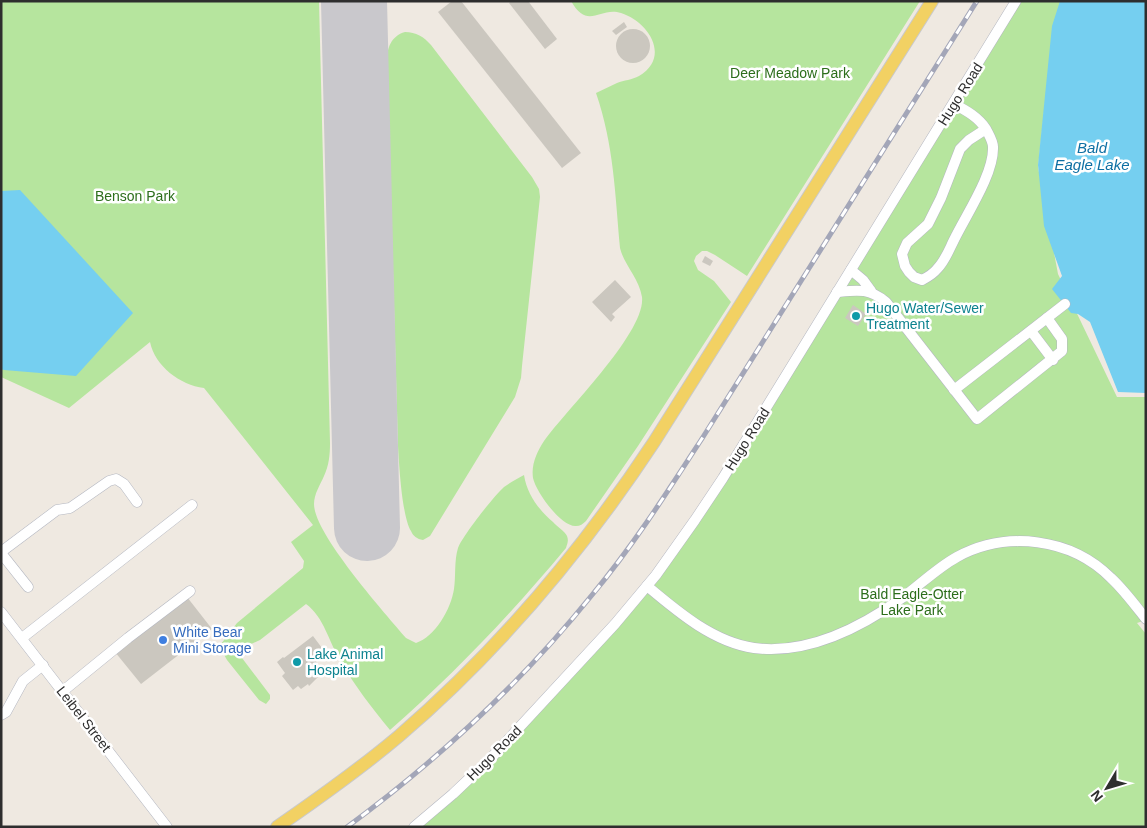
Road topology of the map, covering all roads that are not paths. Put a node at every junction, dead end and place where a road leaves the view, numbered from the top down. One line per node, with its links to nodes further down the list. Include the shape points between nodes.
1 (932, 1): 26 (main road, via 646,454 580,546 518,620 439,700 372,758)
2 (1016, 1): 3 (street, Hugo Road)
3 (954, 104): 4 (street, via 982,122); 5 (street, Hugo Road)
4 (986, 130): 4 (street, via 960,150 928,224 907,243 902,254 905,266 914,277 922,280 938,269 975,201 991,164 993,146)
5 (851, 270): 6 (street); 7 (street, Hugo Road)
6 (871, 291): 7 (street); 12 (street, via 891,307)
7 (837, 292): 16 (street, Hugo Road, via 723,478)
8 (1065, 304): 9 (street)
9 (1047, 318): 10 (street); 11 (street, via 1062,339 1062,351)
10 (1030, 331): 11 (street); 12 (street)
11 (1053, 360): 12 (street, via 977,419)
12 (954, 390)
13 (137, 502): 15 (street, via 124,484 116,479 109,481 70,508 56,510)
14 (192, 506): 21 (street)
15 (1, 553): 17 (street)
16 (647, 586): 20 (street, via 721,638 754,648 791,648 827,639 868,619 901,599 946,564 973,550 993,544 1027,541 1063,548 1095,564 1111,577); 27 (street, Hugo Road, via 492,757)
17 (28, 587)
18 (190, 591): 23 (street)
19 (1, 612): 21 (street, Leibel Street)
20 (1146, 618)
21 (22, 638): 22 (street, Leibel Street)
22 (43, 665): 23 (street, Leibel Street); 24 (street, via 23,681 6,712)
23 (63, 691): 25 (street, Leibel Street)
24 (1, 715)
25 (167, 827)
26 (277, 827)
27 (414, 827)

